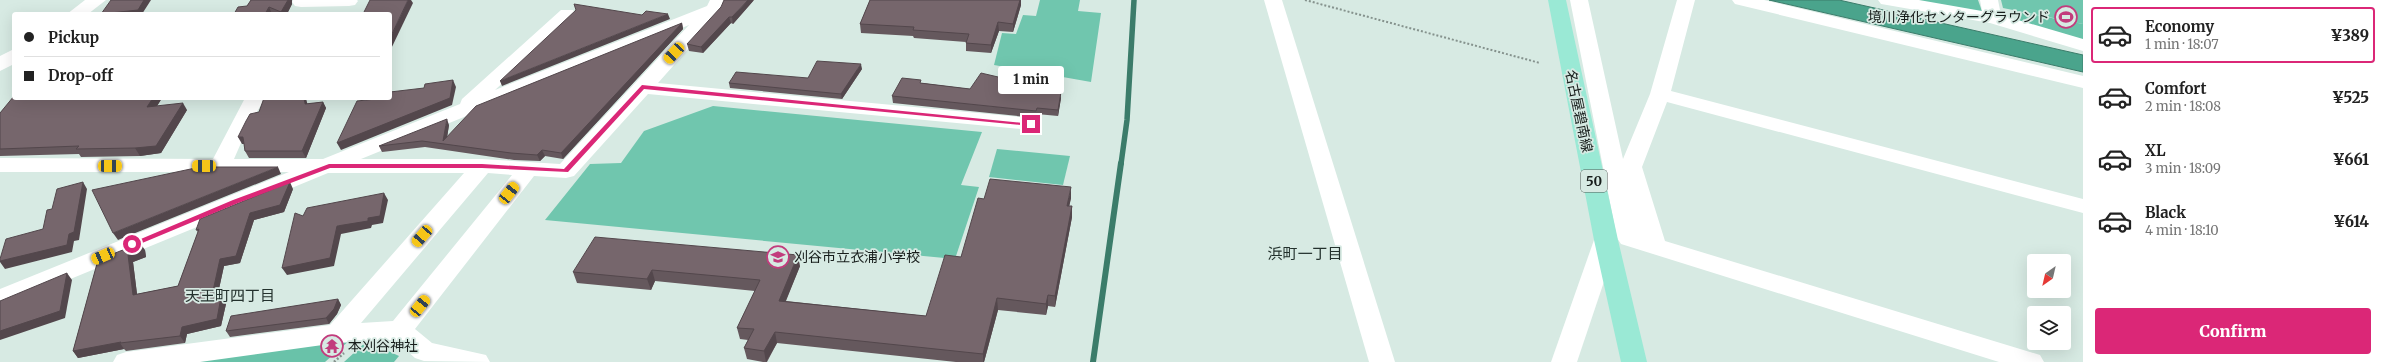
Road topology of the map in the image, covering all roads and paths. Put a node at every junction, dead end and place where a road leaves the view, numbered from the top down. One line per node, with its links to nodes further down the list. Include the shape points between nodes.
1 (79, 0): 14 (street)
2 (97, 0): 15 (street)
3 (1274, 0): 43 (street)
4 (1305, 0): 22 (path)
5 (1557, 0): 36 (main road, 名古屋碧南線 / 50)
6 (1579, 0): 37 (street, via 1629,238)
7 (1686, 0): 26 (street)
8 (1740, 0): 24 (street)
9 (1887, 0): 17 (street)
10 (1989, 0): 17 (street)
11 (349, 1): 13 (street)
12 (712, 3): 25 (street); 28 (street)
13 (300, 6)
14 (61, 12)
15 (79, 12)
16 (567, 14): 28 (street)
17 (1993, 18): 19 (street)
18 (12, 44): 20 (street)
19 (2083, 45)
20 (0, 52)
21 (12, 56): 23 (street)
22 (1540, 63)
23 (0, 64)
24 (2083, 82)
25 (642, 87): 29 (street); 34 (street, via 566,171)
26 (1660, 94): 35 (street); 37 (street, via 1631,167)
27 (254, 100): 31 (street, via 238,126)
28 (458, 113): 32 (street)
29 (1031, 124)
30 (0, 165): 31 (street)
31 (220, 166): 32 (street)
32 (329, 166): 33 (street); 38 (street, via 235,201)
33 (482, 166): 34 (street); 40 (street)
34 (529, 168): 39 (street)
35 (2083, 206)
36 (1606, 240): 44 (street); 45 (main road, 名古屋碧南線 / 50)
37 (1654, 244): 46 (street)
38 (0, 299)
39 (400, 330): 40 (street); 42 (street, via 424,351)
40 (336, 334): 41 (street)
41 (126, 362)
42 (477, 362)
43 (1382, 362)
44 (1564, 362)
45 (1634, 362)
46 (2031, 362)

